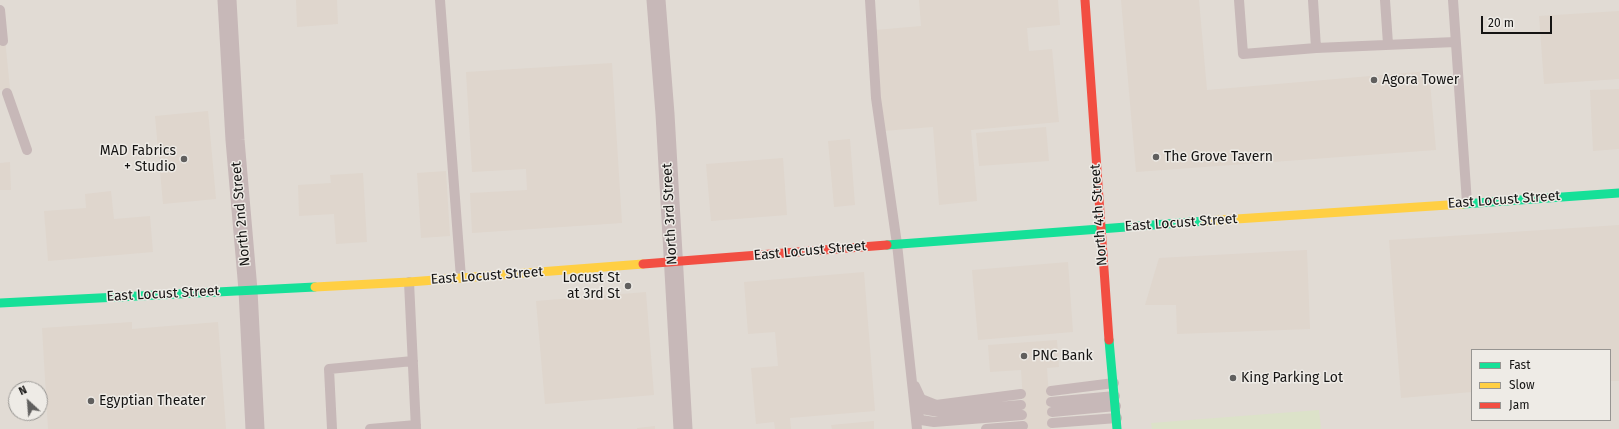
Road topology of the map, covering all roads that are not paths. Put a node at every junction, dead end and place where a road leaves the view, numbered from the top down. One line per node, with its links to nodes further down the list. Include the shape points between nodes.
1 (227, 0): 24 (street, North 2nd Street, via 235,140)
2 (440, 0): 22 (lane)
3 (656, 0): 21 (street, North 3rd Street)
4 (870, 0): 20 (lane, via 876,98)
5 (1085, 0): 19 (street, North 4th Street)
6 (1239, 0): 14 (lane, via 1243,54)
7 (1313, 0): 14 (lane)
8 (1385, 0): 13 (lane)
9 (1453, 0): 12 (lane)
10 (0, 10): 11 (lane)
11 (3, 42)
12 (1455, 42): 13 (lane); 18 (lane)
13 (1388, 44): 14 (lane)
14 (1316, 48)
15 (7, 93): 16 (lane)
16 (27, 150)
17 (1619, 193): 18 (street, East Locust Street)
18 (1467, 203): 19 (street, East Locust Street)
19 (1100, 229): 20 (street, East Locust Street); 28 (street, North 4th Street)
20 (897, 244): 21 (street, East Locust Street); 27 (lane)
21 (673, 262): 22 (street, East Locust Street); 43 (street, North 3rd Street)
22 (461, 278): 23 (street, East Locust Street)
23 (409, 282): 24 (street, East Locust Street); 26 (lane)
24 (248, 290): 25 (street, East Locust Street); 40 (street, North 2nd Street)
25 (0, 303)
26 (413, 362): 38 (lane); 41 (lane, via 329,368)
27 (912, 379): 30 (lane); 32 (lane, via 921,399 936,405)
28 (1114, 383): 29 (lane); 31 (street, North 4th Street)
29 (1051, 391)
30 (914, 399): 32 (lane, via 922,409 939,412); 34 (lane)
31 (1115, 401): 33 (lane); 35 (street, North 4th Street)
32 (1022, 405): 34 (lane, via 934,422 921,420)
33 (1052, 407)
34 (915, 411): 39 (lane)
35 (1116, 418): 36 (lane); 45 (street, North 4th Street)
36 (1052, 423)
37 (1023, 426): 44 (lane)
38 (416, 427): 42 (lane)
39 (919, 427)
40 (255, 429)
41 (332, 429)
42 (370, 429)
43 (683, 429)
44 (986, 429)
45 (1117, 429)

